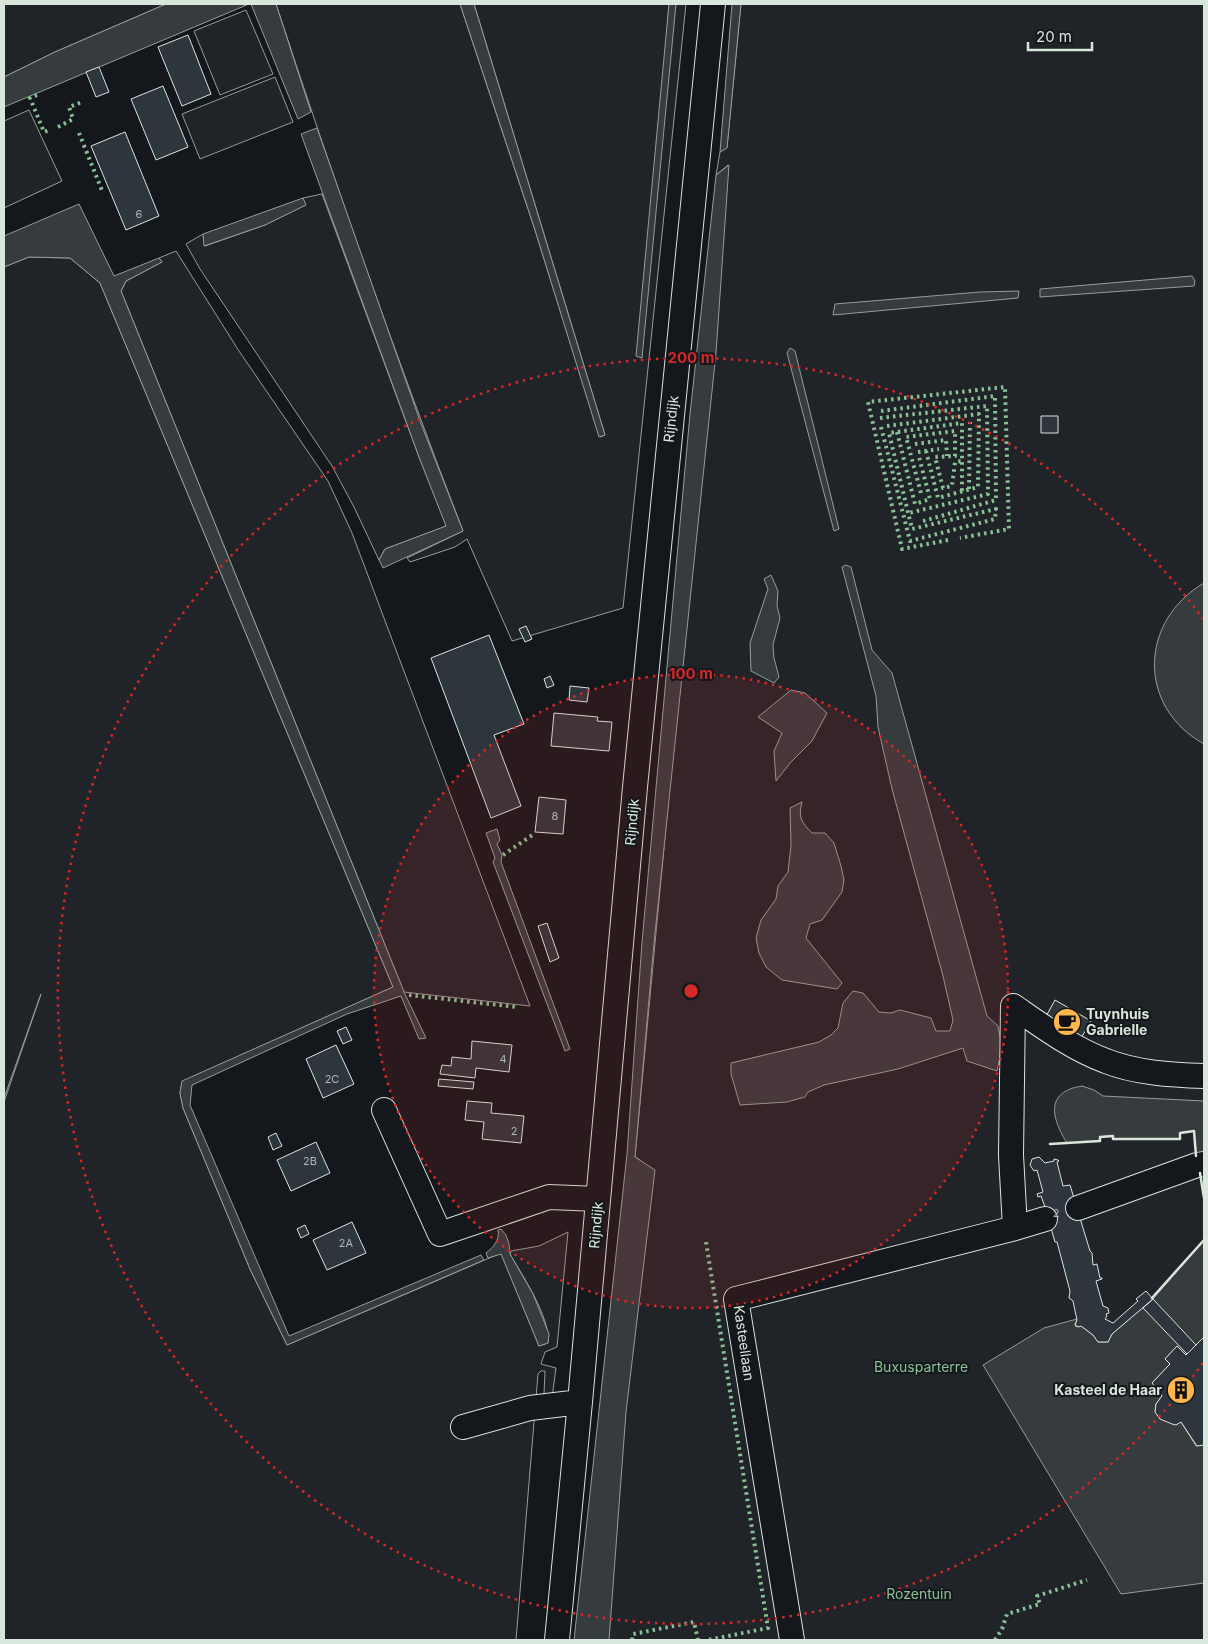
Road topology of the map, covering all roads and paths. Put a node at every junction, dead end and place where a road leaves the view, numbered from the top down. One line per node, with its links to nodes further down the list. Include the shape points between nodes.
1 (713, 4): 5 (street, Rijndijk, via 636,777)
2 (1204, 1076): 8 (street, via 1129,1068 1106,1062 1013,1006 1011,1155)
3 (384, 1110): 5 (street, via 440,1234 549,1197)
4 (1200, 1165): 6 (street)
5 (598, 1199): 9 (street, Rijndijk)
6 (1078, 1208)
7 (1044, 1218): 8 (street)
8 (1016, 1228): 12 (street, Kasteellaan, via 736,1299)
9 (580, 1402): 10 (street, via 530,1408); 11 (street, Rijndijk)
10 (464, 1427)
11 (556, 1640)
12 (792, 1640)

